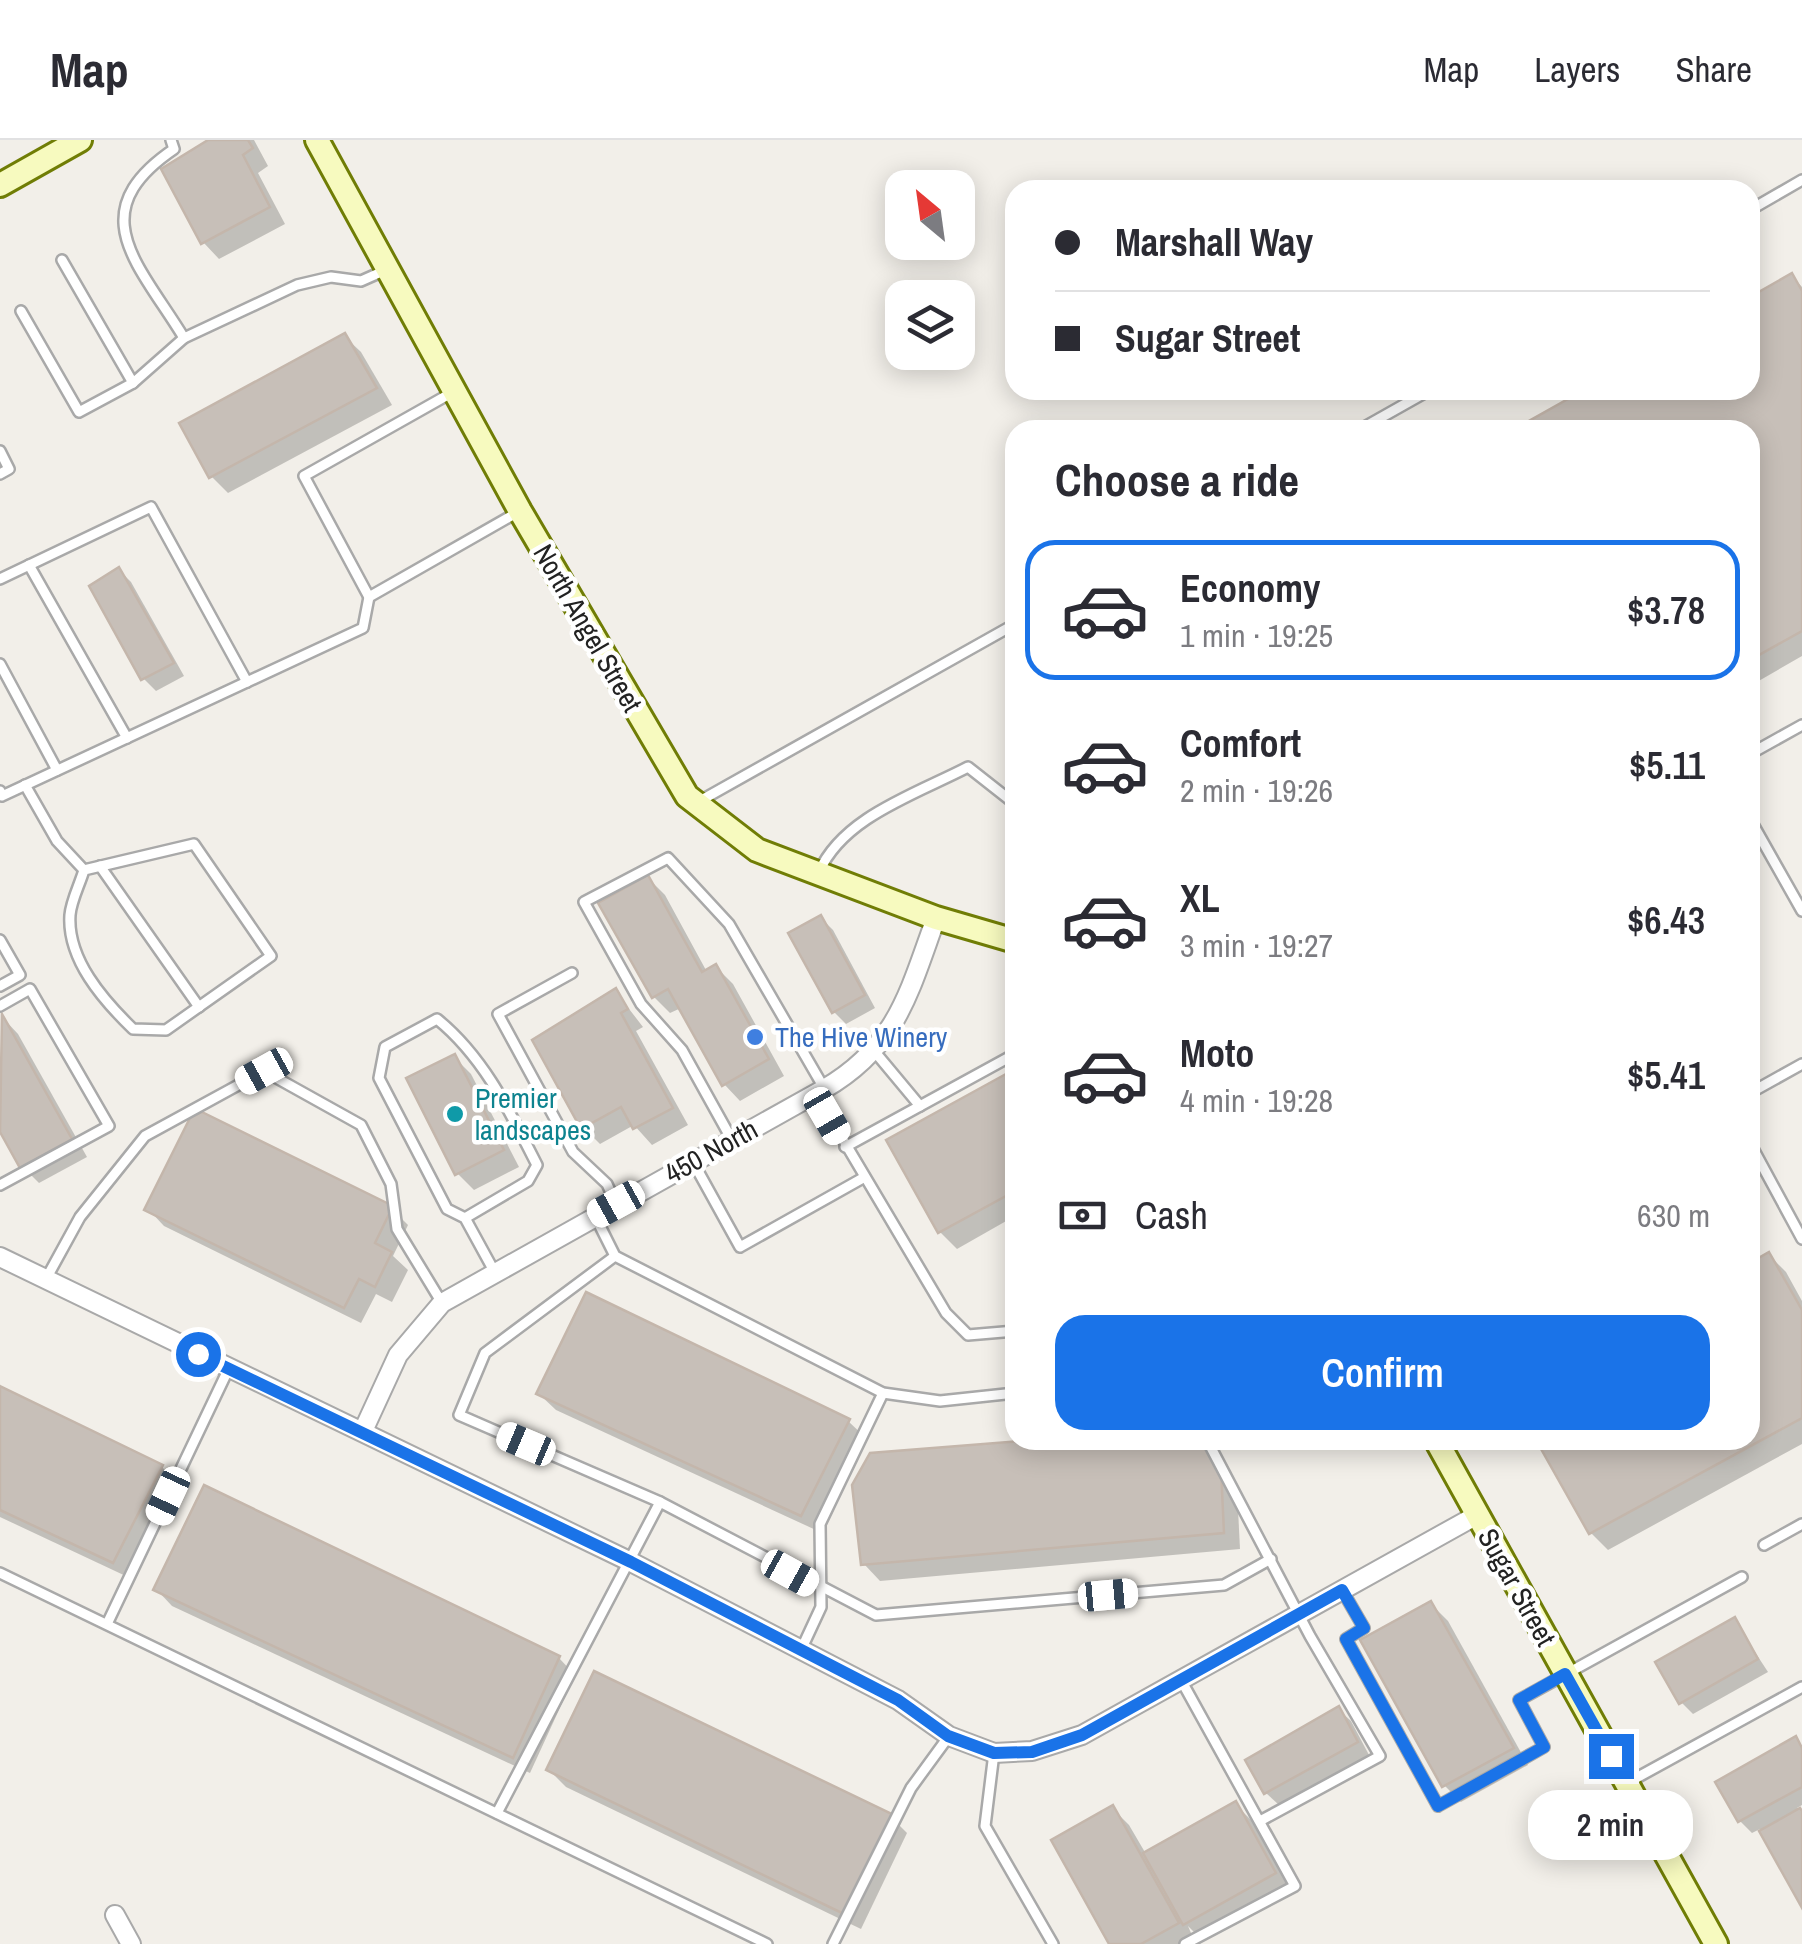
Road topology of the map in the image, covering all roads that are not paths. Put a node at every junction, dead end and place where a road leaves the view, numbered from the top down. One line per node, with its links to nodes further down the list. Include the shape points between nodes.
1 (80, 140): 5 (street)
2 (171, 140): 10 (lane, via 174,149 148,167 124,203 122,236)
3 (318, 140): 8 (street, North Angel Street)
4 (1802, 180): 6 (lane)
5 (0, 184)
6 (1760, 204)
7 (62, 260): 11 (lane)
8 (390, 268): 10 (lane, via 361,280 331,277 297,285); 12 (street, North Angel Street)
9 (22, 310): 11 (lane, via 78,412)
10 (184, 338): 11 (lane)
11 (132, 383)
12 (456, 391): 17 (street, North Angel Street); 20 (lane, via 304,476)
13 (1412, 400): 14 (lane)
14 (1377, 420)
15 (0, 451): 16 (lane, via 9,469)
16 (0, 474)
17 (520, 510): 20 (lane); 31 (street, North Angel Street)
18 (30, 565): 19 (lane); 23 (lane, via 151,507); 25 (lane)
19 (0, 579)
20 (369, 596): 23 (lane, via 363,628)
21 (1005, 630): 31 (lane)
22 (0, 664): 27 (lane)
23 (247, 682): 25 (lane)
24 (1802, 724): 26 (lane)
25 (128, 738): 27 (lane)
26 (1760, 748)
27 (58, 770): 28 (lane)
28 (24, 786): 29 (lane, via 2,796); 34 (lane, via 57,841)
29 (0, 791)
30 (1005, 796): 35 (lane, via 968,767 846,832)
31 (696, 803): 35 (street, North Angel Street, via 757,850)
32 (1760, 836): 36 (lane)
33 (100, 866): 34 (lane); 43 (lane); 43 (lane, via 194,844 271,956)
34 (84, 870): 43 (lane, via 70,915 78,958 108,1005 133,1029 166,1030)
35 (818, 874): 37 (street, North Angel Street)
36 (1802, 910)
37 (936, 918): 38 (street, North Angel Street); 44 (street, 450 North, via 900,1016)
38 (1005, 938)
39 (0, 940): 41 (lane, via 20,975)
40 (572, 973): 56 (lane, via 498,1014 573,1152 607,1184)
41 (0, 986)
42 (0, 1006): 55 (lane, via 30,989 110,1126)
43 (199, 1007)
44 (875, 1052): 48 (street, 450 North); 49 (lane)
45 (1005, 1059): 49 (lane)
46 (1802, 1064): 47 (lane)
47 (1760, 1087)
48 (820, 1091): 50 (street, 450 North); 50 (lane, via 729,924 668,858 584,902 640,1004 682,1050); 51 (lane)
49 (920, 1106): 51 (lane)
50 (732, 1140): 52 (street, 450 North)
51 (846, 1147): 54 (lane)
52 (693, 1162): 54 (lane, via 740,1246); 56 (street, 450 North)
53 (1760, 1168): 59 (lane)
54 (864, 1178): 65 (lane, via 957,1324 968,1335)
55 (0, 1185)
56 (616, 1204): 57 (street, 450 North)
57 (594, 1216): 60 (lane); 62 (street, 450 North)
58 (465, 1218): 58 (lane, via 528,1181 537,1165 498,1088 458,1036 436,1019 385,1047 379,1078 447,1208); 62 (lane)
59 (1802, 1238)
60 (615, 1256): 67 (lane); 72 (lane, via 485,1352 459,1415)
61 (0, 1257): 63 (street)
62 (494, 1271): 64 (street, 450 North)
63 (46, 1280): 64 (lane, via 80,1217 145,1136 264,1071 361,1126 391,1184 398,1229); 66 (street)
64 (442, 1304): 69 (street, 450 North, via 398,1355)
65 (1005, 1331)
66 (229, 1368): 69 (street); 83 (lane)
67 (883, 1393): 68 (lane, via 940,1402); 81 (lane, via 820,1524)
68 (1005, 1394)
69 (363, 1431): 77 (street)
70 (1212, 1450): 76 (lane)
71 (1441, 1450): 73 (street, Sugar Street)
72 (660, 1502): 77 (lane); 81 (lane)
73 (1476, 1515): 80 (street); 85 (street, Sugar Street)
74 (1802, 1524): 75 (lane)
75 (1764, 1544)
76 (1271, 1559): 81 (lane, via 1224,1585 876,1615); 82 (lane)
77 (631, 1562): 84 (street); 91 (lane)
78 (0, 1573): 83 (lane)
79 (1742, 1577): 85 (lane)
80 (1342, 1590): 82 (street); 85 (lane, via 1364,1628 1346,1639 1438,1806 1544,1747 1519,1700)
81 (822, 1591): 84 (lane)
82 (1299, 1614): 86 (street); 92 (lane, via 1380,1756)
83 (107, 1624): 91 (lane)
84 (801, 1650): 88 (street, via 898,1700)
85 (1565, 1674): 90 (street, Sugar Street)
86 (1181, 1680): 89 (street, via 1082,1735 1032,1752); 92 (lane)
87 (1802, 1686): 90 (lane)
88 (948, 1736): 89 (street); 96 (lane, via 911,1788)
89 (994, 1753): 97 (lane, via 985,1826)
90 (1626, 1784): 99 (street, Sugar Street)
91 (497, 1814): 95 (lane)
92 (1260, 1822): 98 (lane, via 1296,1886)
93 (115, 1916): 94 (street)
94 (131, 1944)
95 (767, 1944)
96 (833, 1944)
97 (1052, 1944)
98 (1184, 1944)
99 (1716, 1944)

